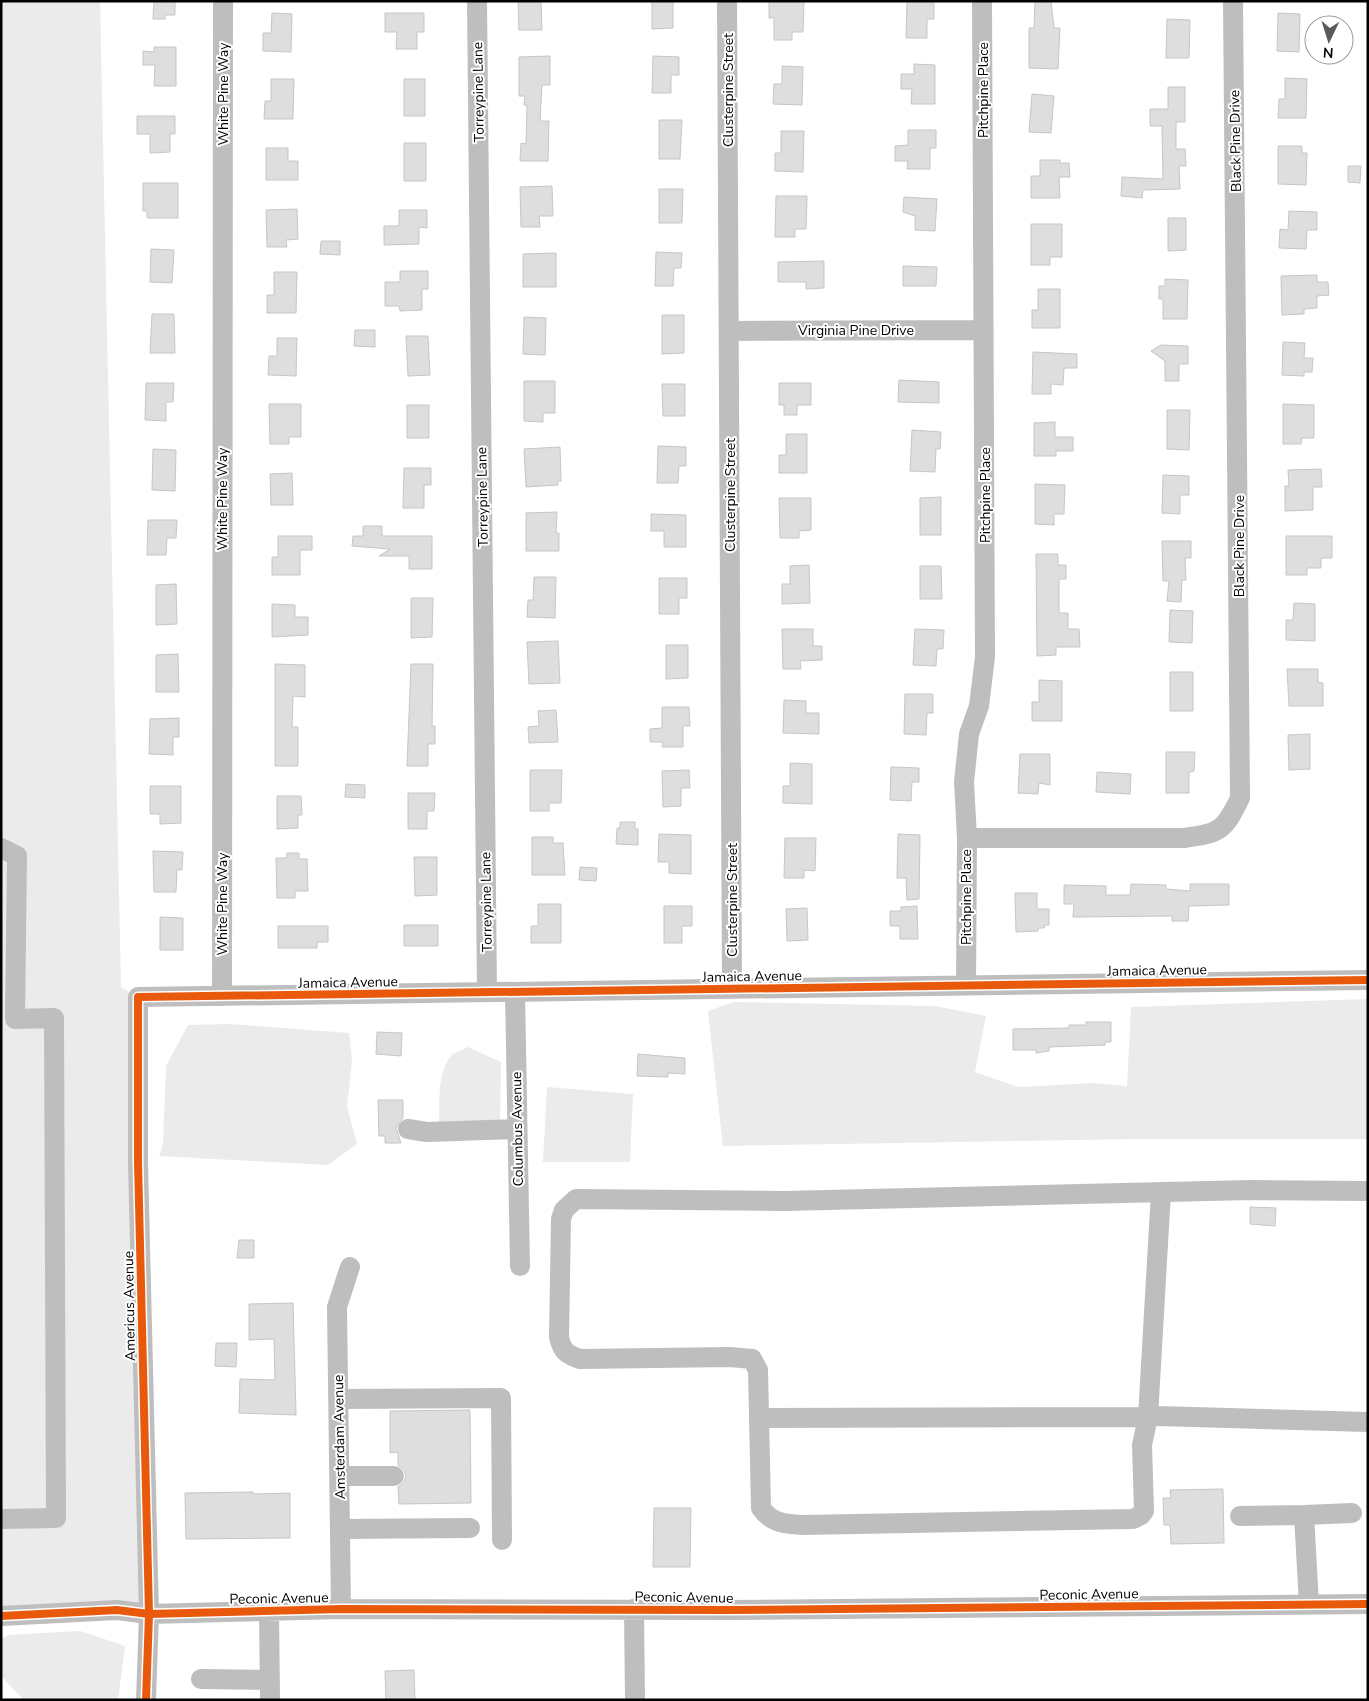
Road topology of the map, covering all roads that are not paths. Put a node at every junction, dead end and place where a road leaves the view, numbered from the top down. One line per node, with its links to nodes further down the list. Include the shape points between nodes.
1 (223, 1): 15 (street, White Pine Way)
2 (477, 1): 13 (street, Torreypine Lane)
3 (727, 1): 7 (street, Clusterpine Street)
4 (982, 1): 6 (street, Pitchpine Place)
5 (1233, 1): 8 (street, Black Pine Drive, via 1240,798 1228,823 1201,836)
6 (984, 330): 7 (street, Virginia Pine Drive); 8 (street, Pitchpine Place, via 986,657 979,706 969,734 965,772)
7 (729, 331): 12 (street, Clusterpine Street)
8 (967, 838): 11 (street, Pitchpine Place)
9 (1, 848): 32 (street, via 17,856 15,1019 54,1018 56,1508 56,1518)
10 (1368, 980): 11 (street, Jamaica Avenue)
11 (966, 985): 12 (street, Jamaica Avenue)
12 (732, 989): 14 (street, Jamaica Avenue)
13 (487, 992): 14 (street, Jamaica Avenue); 15 (street, Jamaica Avenue)
14 (515, 992): 18 (street, Columbus Avenue)
15 (222, 996): 16 (street, Jamaica Avenue)
16 (138, 997): 41 (street, Americus Avenue, via 138,1162)
17 (408, 1129): 18 (street, via 427,1132)
18 (517, 1129): 21 (street, Columbus Avenue)
19 (1368, 1191): 20 (street)
20 (1162, 1192): 24 (street, via 784,1201 576,1199 570,1204 561,1219 559,1337 562,1349 580,1359 752,1359 758,1370); 25 (street)
21 (520, 1266)
22 (350, 1267): 23 (street, Amsterdam Avenue, via 338,1307)
23 (338, 1399): 27 (street, Amsterdam Avenue); 35 (street, via 501,1398)
24 (759, 1418): 25 (street); 25 (street, via 761,1508 766,1517 775,1521 802,1526 1133,1519 1144,1511 1142,1445)
25 (1148, 1418): 26 (street)
26 (1368, 1422)
27 (339, 1476): 28 (street); 34 (street, Amsterdam Avenue)
28 (394, 1476)
29 (1352, 1513): 30 (street)
30 (1304, 1515): 31 (street); 36 (street)
31 (1240, 1516)
32 (1, 1519)
33 (470, 1528): 34 (street)
34 (340, 1529): 38 (street, Amsterdam Avenue)
35 (502, 1540)
36 (1309, 1604): 37 (street, Peconic Avenue); 39 (street, Peconic Avenue)
37 (1368, 1604)
38 (341, 1609): 39 (street, Peconic Avenue); 40 (street, Peconic Avenue)
39 (634, 1609): 47 (street)
40 (269, 1611): 41 (street, Peconic Avenue); 44 (street)
41 (149, 1614): 42 (street, Peconic Avenue, via 117,1610); 45 (street, Americus Avenue)
42 (1, 1616)
43 (201, 1679): 44 (street)
44 (270, 1680): 46 (street)
45 (146, 1700)
46 (270, 1700)
47 (635, 1700)

